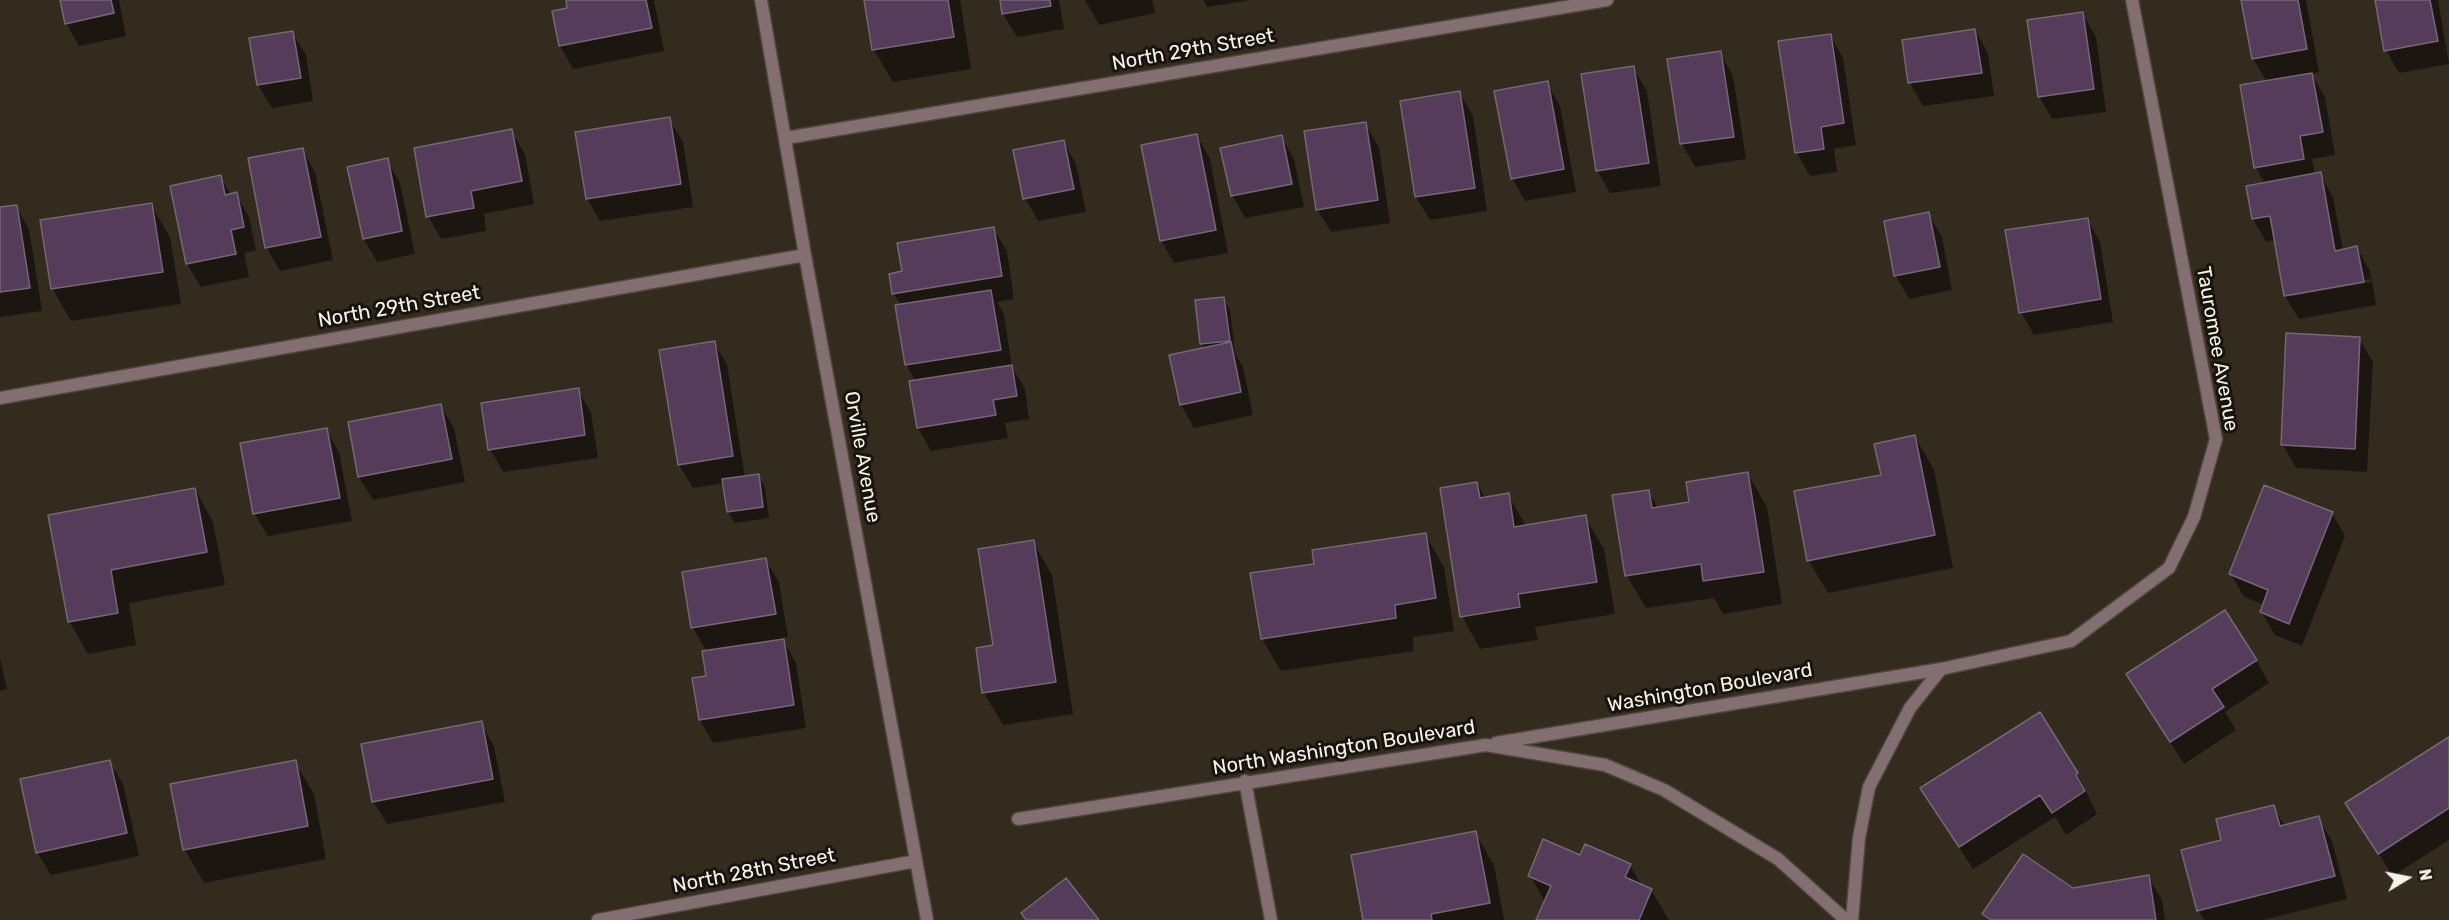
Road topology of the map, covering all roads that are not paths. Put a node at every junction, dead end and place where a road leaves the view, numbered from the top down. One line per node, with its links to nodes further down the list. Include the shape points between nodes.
1 (761, 0): 4 (street, Orville Avenue)
2 (1607, 0): 4 (street, North 29th Street)
3 (2132, 0): 7 (street, Tauromee Avenue, via 2216,439 2194,517 2169,568 2071,641)
4 (786, 138): 5 (street, Orville Avenue)
5 (805, 255): 6 (street, North 29th Street); 11 (street, Orville Avenue)
6 (0, 398)
7 (1941, 669): 8 (street, Washington Boulevard); 16 (street, via 1911,708 1869,787 1859,838)
8 (1486, 745): 9 (street, North Washington Boulevard); 15 (street, North Washington Boulevard, via 1605,765 1664,790 1778,859)
9 (1245, 782): 10 (street, North Washington Boulevard); 14 (street)
10 (1018, 819)
11 (916, 861): 12 (street, North 28th Street); 13 (street, Orville Avenue)
12 (598, 920)
13 (927, 920)
14 (1271, 920)
15 (1846, 920)
16 (1852, 920)

